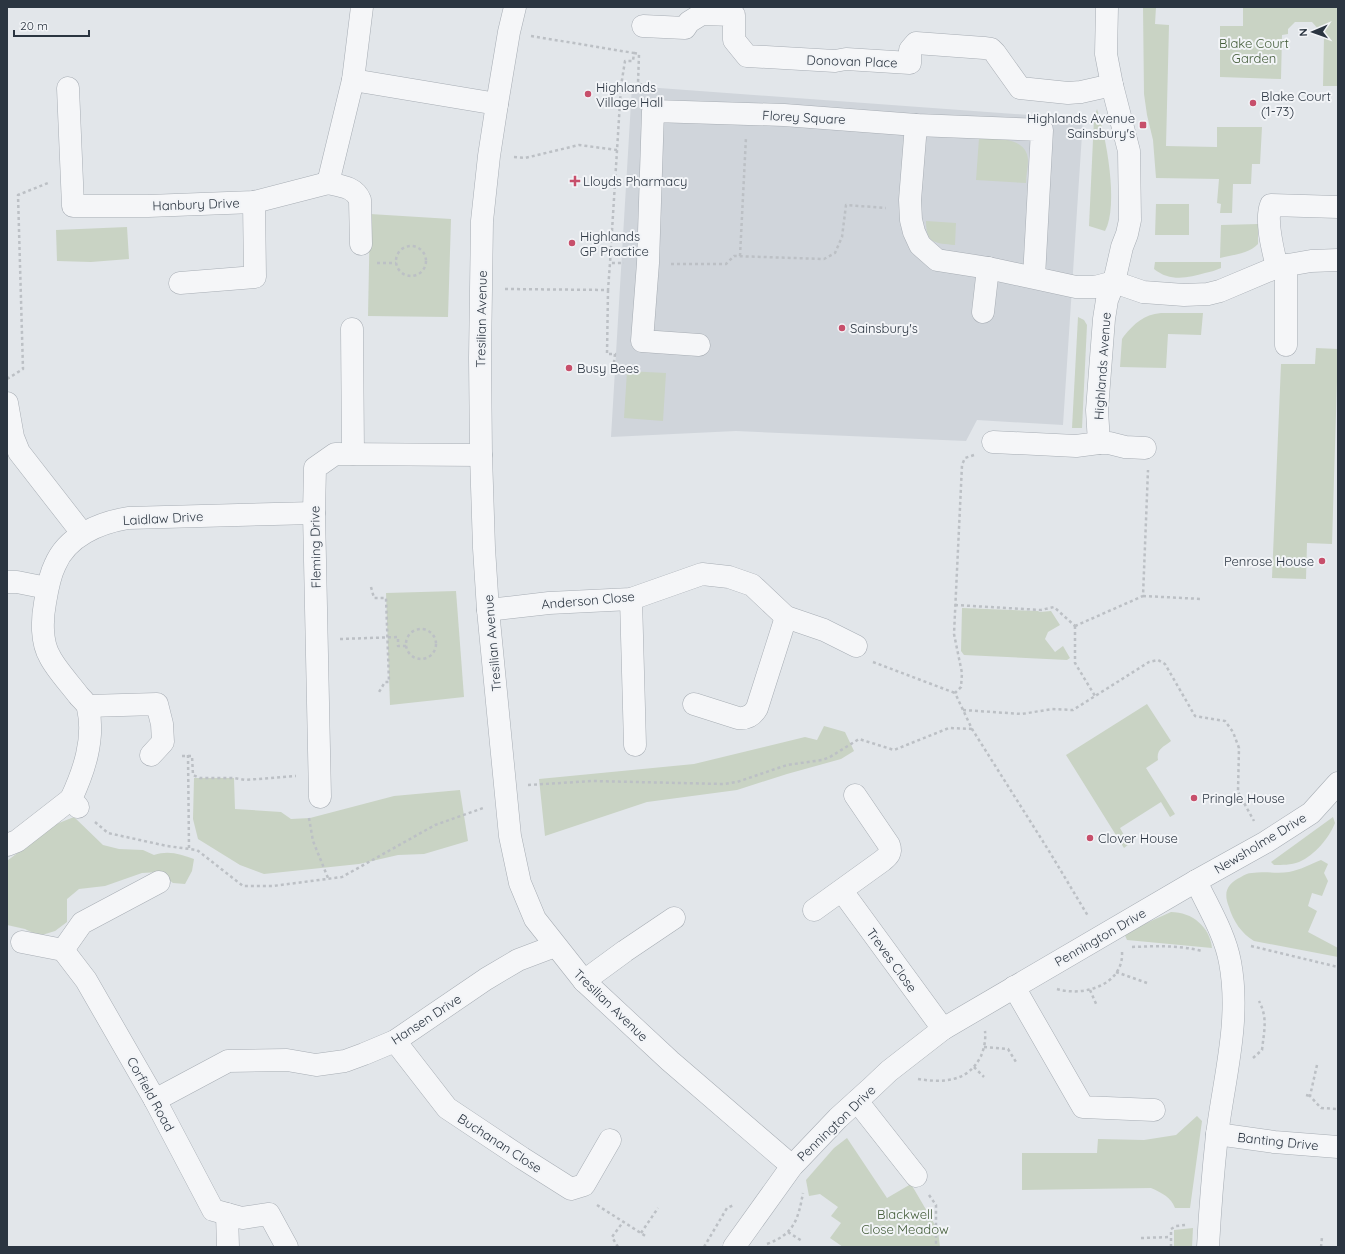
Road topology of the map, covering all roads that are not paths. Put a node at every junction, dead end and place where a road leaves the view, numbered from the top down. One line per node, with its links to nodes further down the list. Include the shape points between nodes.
1 (362, 7): 5 (street)
2 (515, 7): 8 (street, Tresilian Avenue)
3 (1107, 7): 6 (street, Highlands Avenue, via 1106,54)
4 (644, 26): 6 (street, Donovan Place, via 684,28 702,14 734,15 734,40 747,56 910,63 910,50 916,43 984,48 995,53 1020,88 1068,93)
5 (353, 80): 8 (street); 10 (street)
6 (1112, 86): 18 (street, Highlands Avenue, via 1129,151 1130,220)
7 (68, 88): 11 (street, Hanbury Drive, via 73,206)
8 (496, 104): 30 (street, Tresilian Avenue, via 482,221)
9 (916, 125): 16 (street, via 910,210 914,232 920,245 937,260); 17 (street, Florey Square, via 1042,130); 22 (street, Florey Square, via 784,115 653,111 648,263 642,341)
10 (328, 183): 11 (street, Hanbury Drive); 13 (street, via 354,191 358,196)
11 (254, 202): 19 (street, via 255,277)
12 (1338, 207): 15 (street, via 1271,205 1270,228)
13 (360, 244)
14 (1338, 260): 15 (street)
15 (1282, 266): 18 (street, via 1208,294 1143,292); 23 (street)
16 (988, 268): 17 (street); 20 (street)
17 (1034, 277): 18 (street, via 1076,287 1095,287)
18 (1114, 282): 27 (street, Highlands Avenue, via 1107,300 1104,319 1097,410)
19 (180, 283)
20 (983, 312)
21 (352, 329): 29 (street)
22 (699, 345)
23 (1286, 346)
24 (7, 403): 25 (street)
25 (10, 438): 32 (street)
26 (993, 442): 27 (street, via 1076,446)
27 (1099, 442): 28 (street)
28 (1145, 448)
29 (353, 454): 30 (street, Fleming Drive); 31 (street, Fleming Drive, via 335,454 315,468)
30 (481, 455): 36 (street, Tresilian Avenue)
31 (314, 513): 32 (street, Laidlaw Drive, via 128,518 107,522); 45 (street, Fleming Drive, via 318,639)
32 (82, 533): 34 (street, Laidlaw Drive, via 66,548 54,565)
33 (7, 582): 34 (street)
34 (47, 588): 40 (street, Laidlaw Drive, via 42,618 49,657)
35 (631, 599): 36 (street, Anderson Close, via 549,603); 37 (street, Anderson Close, via 702,574 729,577 752,585); 41 (street)
36 (488, 610): 53 (street, Tresilian Avenue, via 510,836 520,883 535,919)
37 (786, 616): 38 (street, Anderson Close, via 824,630); 39 (street, via 757,708 752,714 742,718)
38 (856, 646)
39 (694, 704)
40 (88, 706): 42 (street, via 157,704 162,724); 46 (street, via 88,751 75,803)
41 (635, 745)
42 (157, 749)
43 (1338, 783): 47 (street, Newsholme Drive, via 1311,813 1266,842)
44 (855, 795): 49 (street, via 890,851 882,861)
45 (314, 805)
46 (7, 845)
47 (1196, 881): 56 (street, Pennington Drive); 62 (street, via 1227,951 1233,991 1230,1053)
48 (159, 882): 54 (street, via 82,923)
49 (842, 890): 50 (street); 57 (street, Treves Close)
50 (814, 910)
51 (674, 918): 55 (street)
52 (22, 942): 54 (street)
53 (555, 946): 55 (street, Tresilian Avenue); 58 (street, Hansen Drive, via 518,960 486,979)
54 (63, 950): 59 (street, Corfield Road, via 86,980)
55 (584, 982): 65 (street, Tresilian Avenue, via 670,1061)
56 (1020, 984): 57 (street, Pennington Drive); 61 (street, via 1083,1107)
57 (943, 1029): 60 (street, Pennington Drive)
58 (395, 1041): 59 (street, Hansen Drive, via 345,1061 316,1065 287,1060 228,1061); 63 (street, Buchanan Close, via 447,1108 571,1189 584,1185)
59 (156, 1100): 67 (street, Corfield Road)
60 (857, 1101): 65 (street, Pennington Drive); 66 (street)
61 (1154, 1110)
62 (1217, 1134): 64 (street, Banting Drive); 71 (street)
63 (610, 1140)
64 (1338, 1147)
65 (792, 1166): 70 (street, Pennington Drive)
66 (916, 1176)
67 (220, 1212): 68 (street); 69 (street, via 242,1218 269,1214)
68 (228, 1247)
69 (287, 1247)
70 (734, 1247)
71 (1208, 1247)

